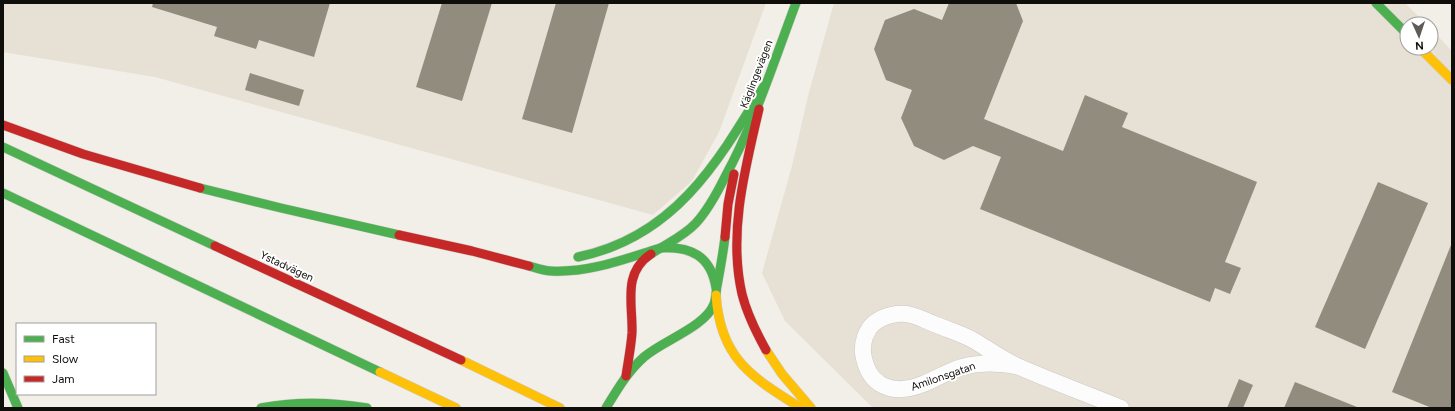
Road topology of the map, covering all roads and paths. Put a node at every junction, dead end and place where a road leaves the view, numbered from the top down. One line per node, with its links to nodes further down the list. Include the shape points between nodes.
1 (796, 3): 6 (main road, Käglingevägen)
2 (1376, 3): 3 (main road)
3 (1399, 26)
4 (1428, 56): 5 (main road)
5 (1452, 80)
6 (764, 86): 9 (main road, Käglingevägen); 14 (main road, via 728,146 693,193 678,208 627,241 595,254); 26 (main road, via 740,197 736,228 738,275 747,311 758,338)
7 (3, 125): 12 (main road, via 83,154 204,189)
8 (3, 147): 23 (main road, Ystadvägen)
9 (737, 154): 11 (main road, Käglingevägen, via 699,219 688,231); 15 (main road, Käglingevägen)
10 (3, 193): 22 (main road)
11 (659, 249): 12 (main road, via 600,267 569,271 549,271); 15 (main road, via 680,248 704,259 712,270); 18 (main road, Käglingevägen, via 642,261 633,278 632,333)
12 (472, 251): 13 (main road)
13 (534, 258)
14 (568, 258)
15 (716, 293): 18 (main road, Käglingevägen, via 714,304 704,318 654,350); 25 (main road, via 718,317 724,336 736,356 762,383)
16 (1016, 366): 16 (street, Amilonsgatan, via 971,339 912,315 894,314 879,320 870,328 864,340 864,360 872,378 890,388 910,388 978,364); 27 (street, Amilonsgatan)
17 (3, 372): 19 (main road)
18 (625, 378): 24 (main road, Käglingevägen)
19 (18, 408)
20 (261, 408): 21 (main road, via 298,403 341,404)
21 (367, 408)
22 (456, 408)
23 (560, 408)
24 (606, 408)
25 (801, 408)
26 (811, 408)
27 (1121, 408)

